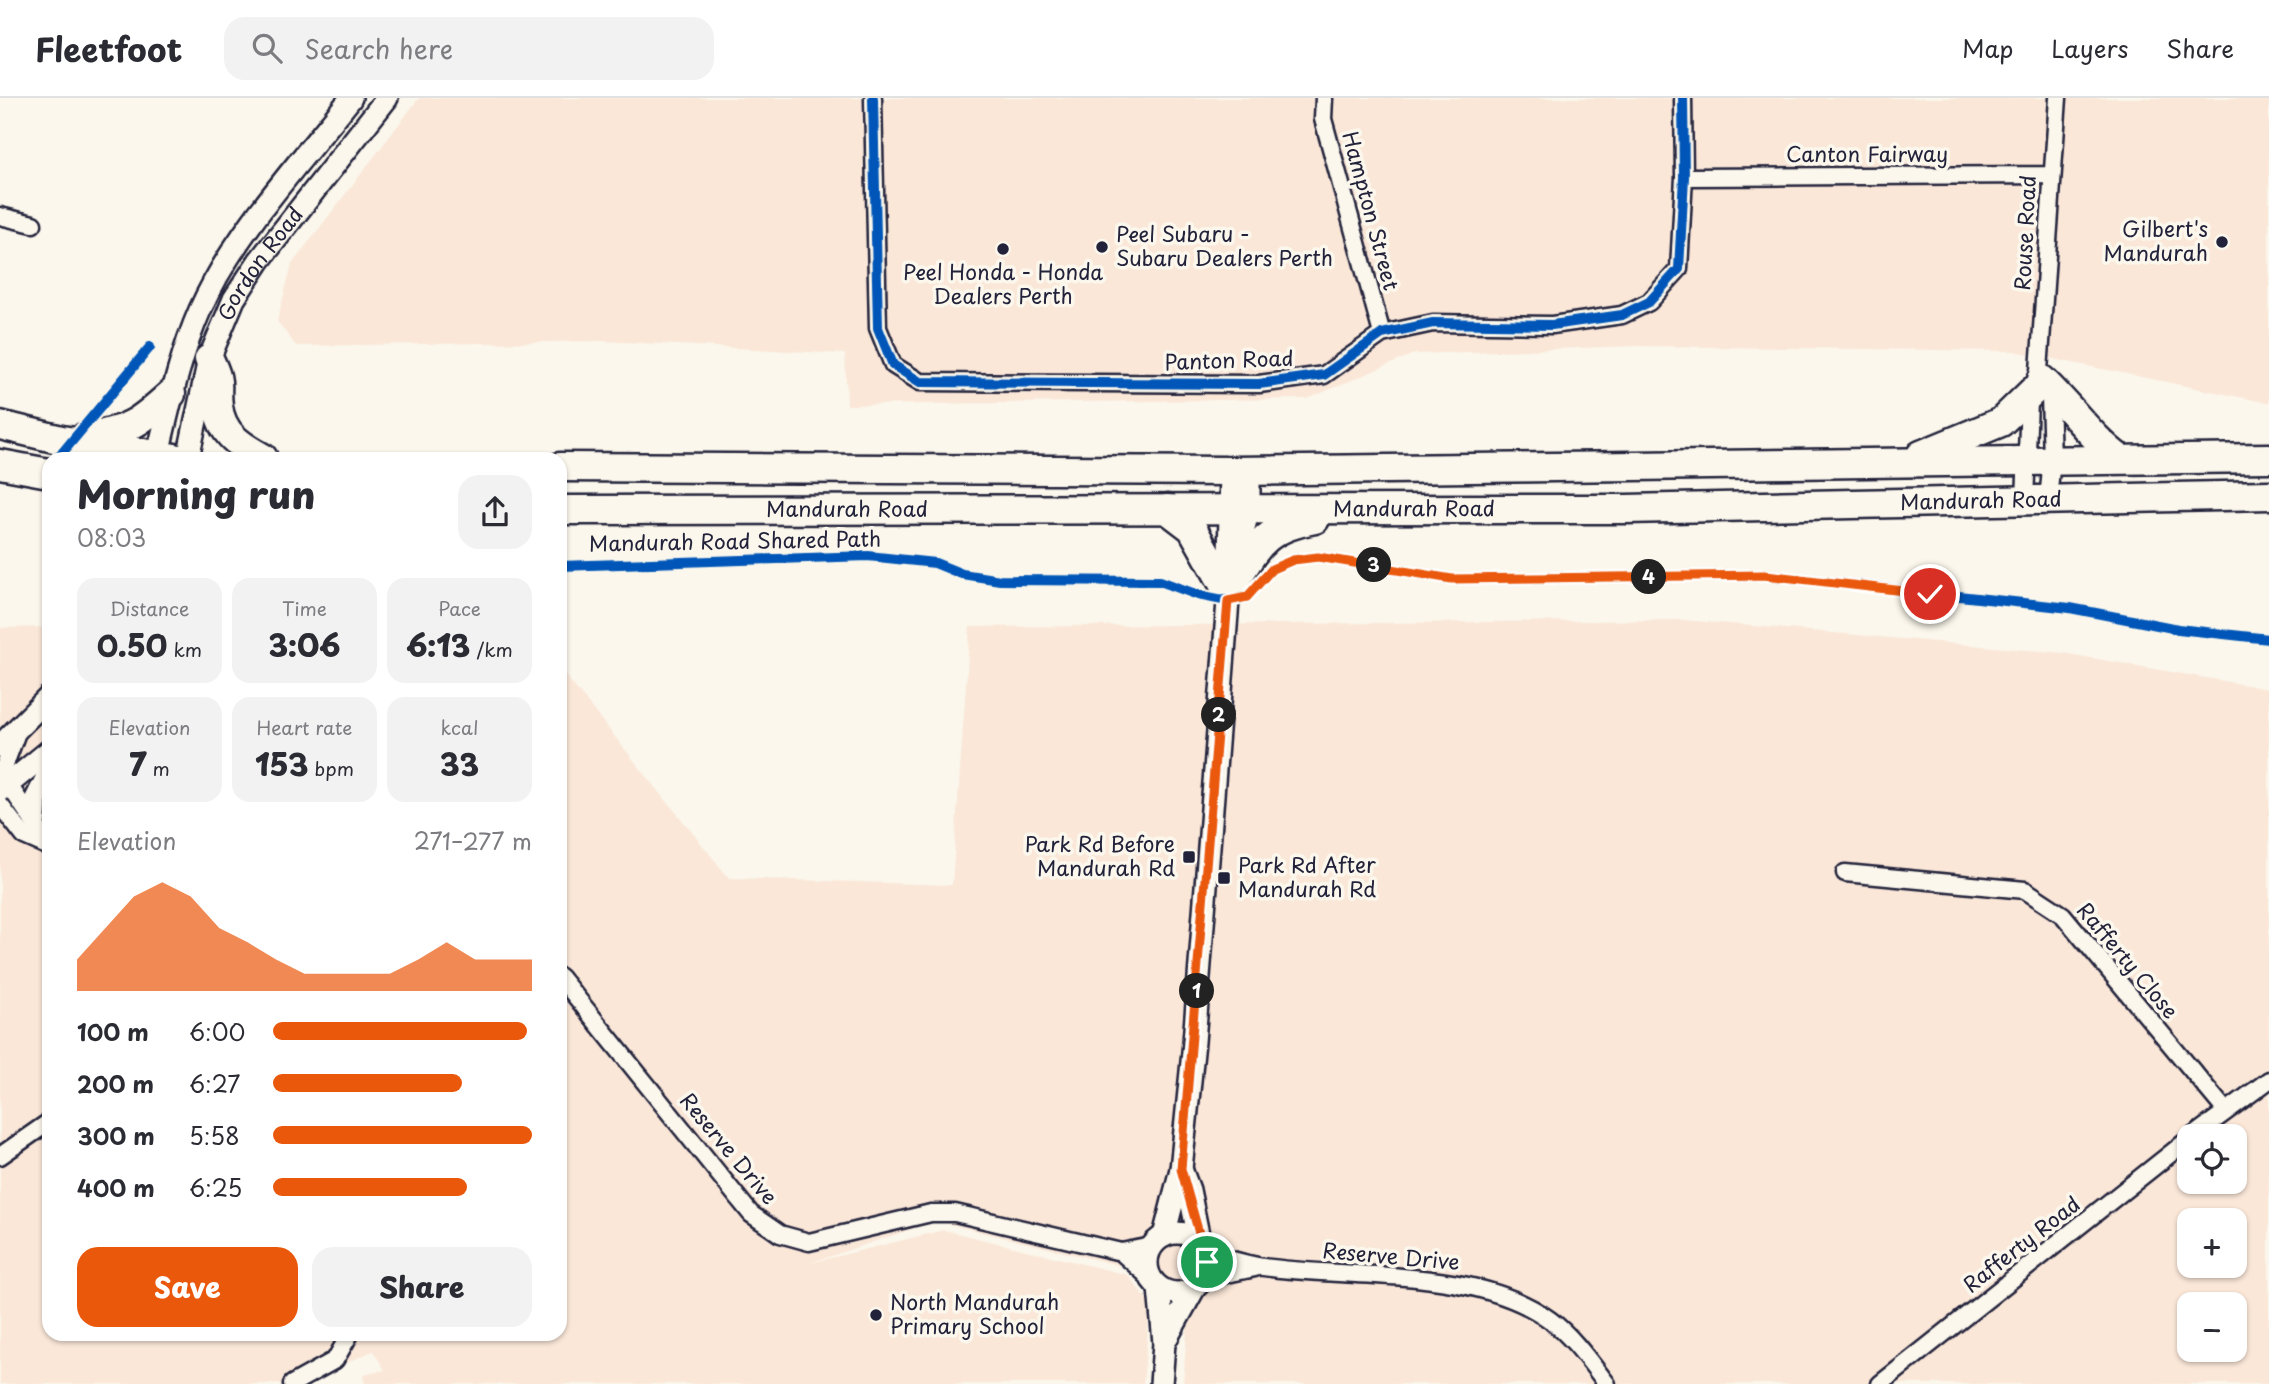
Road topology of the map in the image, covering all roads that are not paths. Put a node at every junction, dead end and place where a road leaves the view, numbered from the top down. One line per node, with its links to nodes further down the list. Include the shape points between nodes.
1 (351, 98): 7 (street, Gordon Road)
2 (387, 98): 8 (street, Gordon Road)
3 (873, 98): 13 (street, Panton Road, via 878,328 892,365 920,382 1259,384 1324,375)
4 (1324, 98): 13 (street, Hampton Street, via 1323,119)
5 (1683, 98): 10 (street, Panton Road)
6 (2057, 98): 9 (street, Rouse Road)
7 (323, 133): 8 (street); 16 (street, Gordon Road, via 263,210 210,291)
8 (346, 150): 14 (street, Gordon Road, via 253,270 230,308)
9 (2051, 174): 10 (street, Canton Fairway); 15 (street, Rouse Road)
10 (1684, 177): 13 (street, Panton Road, via 1679,269 1649,302 1622,315 1552,325 1433,323)
11 (0, 216): 12 (street)
12 (33, 224)
13 (1382, 334)
14 (209, 359): 21 (street, Gordon Road); 22 (highway, via 220,380 218,407 226,432)
15 (2038, 380): 24 (highway, via 2064,400 2082,427); 25 (street, Rouse Road, via 2029,402); 25 (street, Rouse Road, via 2050,397); 26 (highway, via 2001,422)
16 (172, 394): 18 (highway, via 141,421 117,433); 20 (street, Gordon Road)
17 (0, 425): 18 (highway)
18 (62, 440): 19 (highway)
19 (129, 452)
20 (164, 452)
21 (189, 452)
22 (252, 452)
23 (2269, 458): 24 (highway, Mandurah Road)
24 (2120, 459): 25 (highway, Mandurah Road)
25 (2039, 460): 26 (highway, Mandurah Road); 32 (street, Rouse Road); 32 (street, Rouse Road)
26 (1902, 462): 29 (highway, Mandurah Road)
27 (0, 464): 30 (highway)
28 (567, 467): 29 (highway, Mandurah Road)
29 (1240, 471): 33 (street)
30 (42, 472)
31 (2269, 495): 32 (highway, Mandurah Road)
32 (2037, 499): 35 (highway, Mandurah Road, via 1626,509)
33 (1240, 508): 34 (highway, Mandurah Road); 35 (highway, Mandurah Road); 37 (street)
34 (1167, 509): 36 (highway, Mandurah Road); 37 (highway, via 1192,528)
35 (1374, 509): 37 (highway, via 1288,524 1265,536)
36 (567, 510)
37 (1228, 592): 56 (street)
38 (42, 704): 39 (street)
39 (19, 729): 40 (street); 42 (street)
40 (0, 746)
41 (42, 756): 42 (street)
42 (2, 785): 45 (street)
43 (42, 787): 45 (street)
44 (0, 805): 47 (street, via 24,836)
45 (35, 820): 46 (street)
46 (42, 833)
47 (42, 843)
48 (1845, 873): 51 (street, Rafferty Close, via 2025,890 2063,915)
49 (567, 986): 59 (street, Reserve Drive, via 751,1214 780,1234 809,1242 931,1213 955,1213)
50 (2269, 1080): 51 (street, Rafferty Road)
51 (2225, 1111): 52 (street, Rafferty Road)
52 (2208, 1124)
53 (42, 1127): 55 (street)
54 (2177, 1148): 68 (street, Rafferty Road)
55 (0, 1157)
56 (1181, 1169): 57 (street); 58 (street)
57 (1158, 1241): 58 (street, via 1184,1234); 59 (street, Reserve Drive); 61 (street, via 1147,1261)
58 (1203, 1248): 60 (street, Reserve Drive); 62 (street, via 1207,1262)
59 (1121, 1252): 61 (street, Reserve Drive)
60 (1261, 1266): 62 (street, Reserve Drive); 67 (street, Reserve Drive, via 1462,1284 1502,1296 1549,1320)
61 (1155, 1283): 62 (street, via 1177,1293); 64 (street)
62 (1199, 1283): 64 (street)
63 (347, 1341): 65 (street, via 335,1360)
64 (1164, 1343): 66 (street)
65 (292, 1384)
66 (1161, 1384)
67 (1607, 1384)
68 (1880, 1384)

